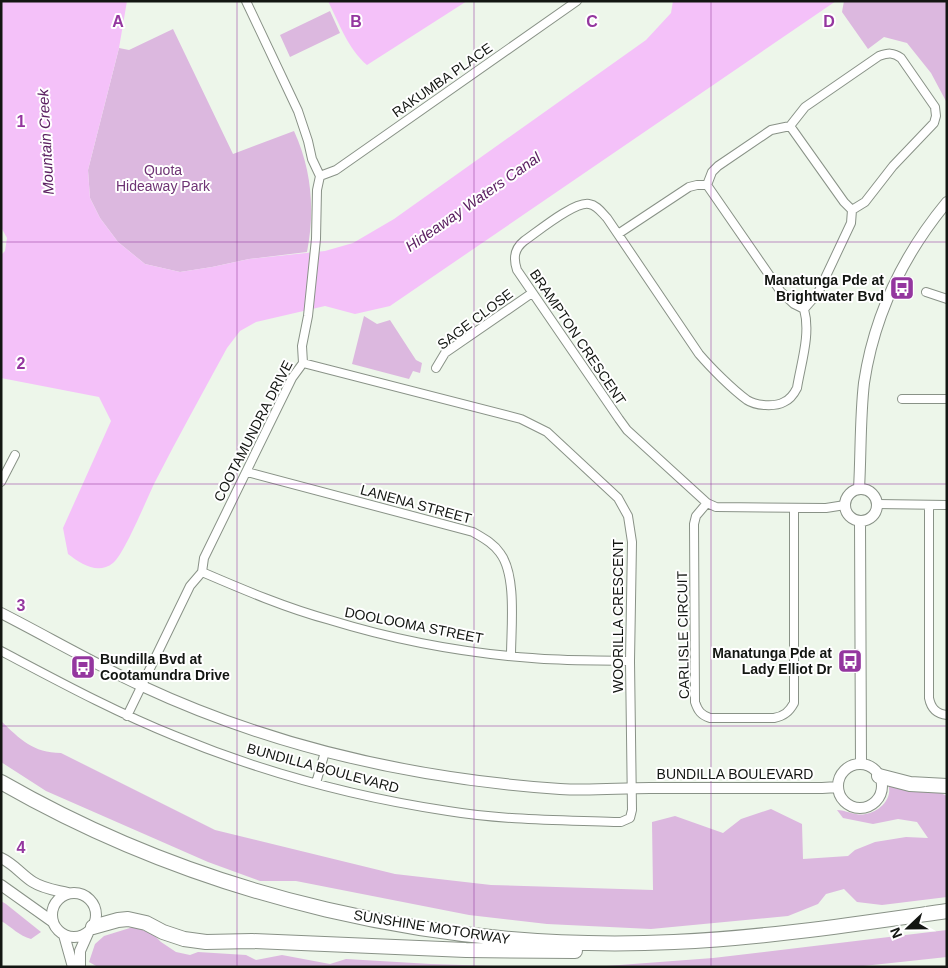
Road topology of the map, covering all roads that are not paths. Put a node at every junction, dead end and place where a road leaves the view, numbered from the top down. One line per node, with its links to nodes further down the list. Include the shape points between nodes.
1 (246, 1): 4 (street, COOTAMUNDRA DRIVE, via 298,111)
2 (577, 1): 4 (street, RAKUMBA PLACE, via 336,170)
3 (790, 126): 5 (street, via 771,130 718,166); 7 (street); 7 (street, via 805,107 880,56 887,53 900,58 934,107 934,123 893,166 865,202)
4 (320, 176): 13 (street, COOTAMUNDRA DRIVE, via 308,316 302,346)
5 (707, 185): 8 (street, via 689,187); 12 (street, via 781,292)
6 (947, 202): 20 (street, via 902,268 885,303 873,340 863,398)
7 (852, 210): 12 (street, via 851,223 818,293)
8 (618, 234): 10 (street, BRAMPTON CRESCENT, via 598,208 589,204 575,206 518,246 514,261 516,270); 12 (street, BRAMPTON CRESCENT, via 699,354 748,401 777,405 786,402 797,388 807,329)
9 (926, 292): 11 (street)
10 (532, 293): 14 (street, SAGE CLOSE, via 445,353); 21 (street, BRAMPTON CRESCENT, via 628,430)
11 (947, 299)
12 (804, 308)
13 (303, 363): 18 (street, COOTAMUNDRA DRIVE, via 292,378); 32 (street, WOORILLA CRESCENT, via 521,419 547,432 618,498 628,516 632,542)
14 (436, 368)
15 (902, 399): 16 (street)
16 (947, 399)
17 (15, 455): 19 (street)
18 (247, 472): 28 (street, COOTAMUNDRA DRIVE, via 204,558); 31 (street, LANENA STREET, via 473,532 488,540 501,554 509,571)
19 (1, 482)
20 (859, 489): 22 (street, via 869,491); 23 (street, via 850,494)
21 (707, 503): 26 (street, via 716,507); 26 (street, CARLISLE CIRCUIT, via 696,516 694,524 695,702 697,710 710,718 774,718 790,711 794,702)
22 (877, 504): 24 (street); 27 (street, via 874,515)
23 (845, 505): 26 (street); 27 (street, via 850,518)
24 (928, 505): 25 (street); 34 (street, via 929,698 935,712)
25 (947, 505)
26 (794, 508)
27 (860, 522): 37 (street)
28 (202, 572): 31 (street, DOOLOOMA STREET, via 330,620 391,636); 33 (street, COOTAMUNDRA DRIVE, via 190,586)
29 (1, 612): 33 (street, BUNDILLA BOULEVARD)
30 (1, 651): 35 (street, BUNDILLA BOULEVARD)
31 (511, 656): 32 (street, DOOLOOMA STREET)
32 (630, 661): 43 (street, WOORILLA CRESCENT)
33 (142, 686): 35 (street, COOTAMUNDRA DRIVE); 36 (street, BUNDILLA BOULEVARD, via 215,716)
34 (947, 714)
35 (127, 716): 40 (street, BUNDILLA BOULEVARD, via 247,763)
36 (325, 752): 40 (street); 43 (street, BUNDILLA BOULEVARD, via 433,775 504,784 562,789)
37 (861, 764): 38 (street); 42 (street, via 848,767 842,773)
38 (879, 776): 41 (highway, via 910,784); 42 (street, via 882,783 879,797 867,807 850,806 839,794)
39 (1, 782): 51 (highway, SUNSHINE MOTORWAY, via 143,850 199,872 298,902 446,932)
40 (316, 783): 43 (street, BUNDILLA BOULEVARD, via 449,811 527,819 614,822 630,818)
41 (947, 786)
42 (838, 787): 43 (street, BUNDILLA BOULEVARD)
43 (632, 788)
44 (1, 858): 46 (street, via 43,888)
45 (1, 884): 48 (street)
46 (68, 893): 48 (street, via 56,901); 49 (street, via 83,894 94,904 97,912)
47 (947, 912): 51 (highway, SUNSHINE MOTORWAY, via 732,938)
48 (53, 922): 50 (street)
49 (91, 930): 50 (street, via 77,937); 51 (highway, via 128,919 195,941 550,952 590,951); 53 (street, via 80,950)
50 (64, 935): 52 (street)
51 (601, 943)
52 (73, 967)
53 (80, 967)

